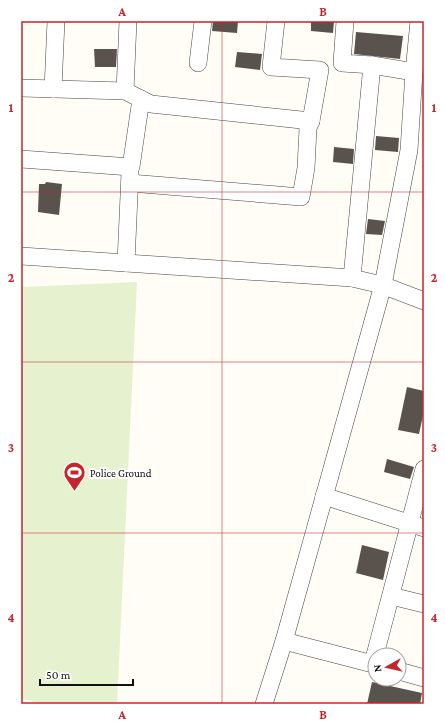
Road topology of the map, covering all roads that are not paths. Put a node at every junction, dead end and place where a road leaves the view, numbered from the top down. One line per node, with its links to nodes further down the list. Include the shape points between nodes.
1 (56, 21): 11 (street)
2 (128, 21): 12 (street)
3 (203, 21): 7 (street)
4 (276, 21): 14 (street, via 271,67 320,70)
5 (345, 21): 8 (street, via 342,63)
6 (419, 21): 9 (street)
7 (198, 63)
8 (372, 65): 9 (street); 20 (street)
9 (414, 72): 15 (street)
10 (21, 88): 11 (street)
11 (53, 89): 12 (street)
12 (125, 91): 13 (street)
13 (141, 99): 14 (street, via 151,104); 17 (street)
14 (311, 121): 17 (street, via 308,128 306,168 301,197)
15 (416, 152): 21 (street)
16 (21, 160): 17 (street)
17 (130, 175): 19 (street)
18 (21, 256): 19 (street)
19 (126, 263): 20 (street)
20 (352, 278): 21 (street)
21 (383, 285): 22 (street); 24 (street)
22 (424, 301)
23 (424, 469): 25 (street)
24 (324, 496): 25 (street); 28 (street)
25 (417, 526): 26 (street)
26 (391, 596): 27 (street); 29 (street)
27 (424, 604)
28 (284, 641): 30 (street); 33 (street)
29 (377, 647)
30 (367, 659)
31 (407, 673): 32 (street)
32 (424, 678)
33 (264, 704)

